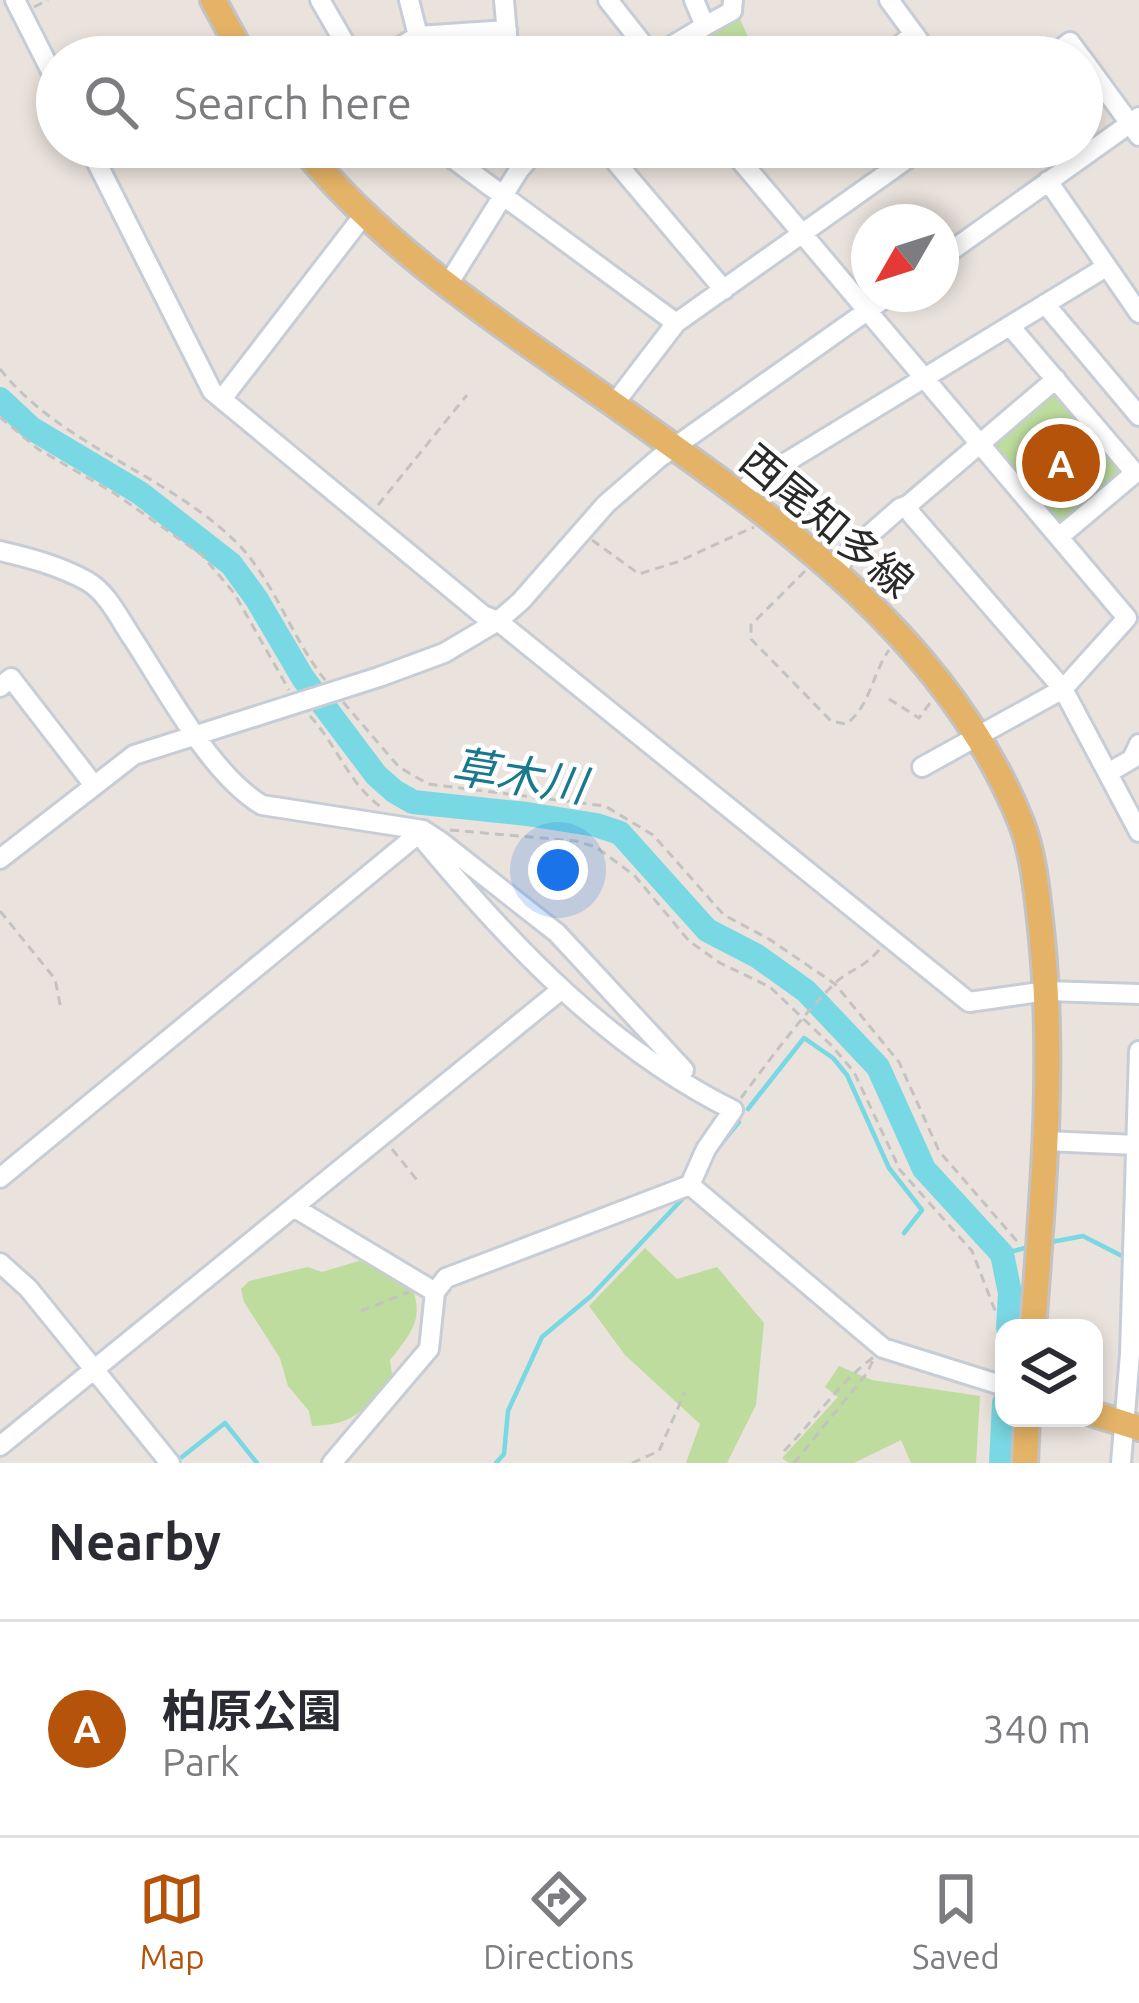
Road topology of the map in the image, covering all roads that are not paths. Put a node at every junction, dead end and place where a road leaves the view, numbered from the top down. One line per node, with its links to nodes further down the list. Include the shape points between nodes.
1 (16, 0): 19 (street)
2 (212, 0): 13 (main road)
3 (320, 0): 14 (street)
4 (409, 0): 15 (street)
5 (505, 0): 11 (street)
6 (608, 0): 17 (street)
7 (694, 0): 10 (street)
8 (733, 0): 10 (street, via 732,11)
9 (889, 0): 12 (street)
10 (705, 26): 18 (street)
11 (507, 30): 15 (street); 16 (street)
12 (913, 35)
13 (232, 36)
14 (341, 36)
15 (418, 36)
16 (507, 36)
17 (636, 36)
18 (688, 36)
19 (36, 40)
20 (1103, 84): 21 (street)
21 (1136, 125): 22 (street)
22 (1103, 146)
23 (100, 168): 49 (street)
24 (321, 168): 34 (main road, 西尾知多線)
25 (465, 168): 33 (street)
26 (522, 168): 33 (street)
27 (621, 168): 39 (street)
28 (746, 168): 35 (street)
29 (895, 168): 31 (street)
30 (1068, 168): 32 (street)
31 (892, 170): 35 (street)
32 (1048, 181): 36 (street); 37 (street)
33 (502, 196): 38 (street); 45 (street)
34 (363, 216): 38 (main road, 西尾知多線); 49 (street)
35 (802, 235): 39 (street); 40 (street)
36 (959, 245)
37 (1106, 267): 41 (street); 44 (street)
38 (447, 286): 50 (main road, 西尾知多線)
39 (724, 290): 45 (street)
40 (851, 291)
41 (1045, 304): 46 (street); 51 (street)
42 (865, 312): 53 (street)
43 (870, 312): 47 (street)
44 (1139, 313)
45 (676, 323): 50 (street)
46 (1010, 326): 47 (street); 48 (street)
47 (926, 377): 52 (street); 56 (street, via 749,485)
48 (1056, 379): 52 (street); 54 (street)
49 (222, 399): 60 (street)
50 (614, 404): 53 (main road, 西尾知多線)
51 (1139, 416)
52 (979, 443): 55 (street); 57 (street)
53 (675, 450): 56 (main road, 西尾知多線); 60 (street, via 606,504)
54 (1138, 472): 57 (street)
55 (908, 506): 59 (street); 62 (street)
56 (755, 509): 59 (main road, 西尾知多線)
57 (1058, 537): 62 (street, via 1127,618)
58 (0, 551): 63 (street, via 91,583)
59 (828, 563): 64 (main road, 西尾知多線, via 903,636)
60 (497, 621): 63 (street, via 444,653); 73 (street, via 969,1003)
61 (0, 688): 68 (street, via 11,679)
62 (1063, 689): 64 (street); 67 (street)
63 (194, 735): 68 (street, via 134,755); 69 (street, via 262,806)
64 (980, 739): 66 (street); 73 (main road, 西尾知多線, via 1022,825 1036,886)
65 (1137, 755): 67 (street)
66 (922, 767)
67 (1108, 773): 70 (street)
68 (93, 784): 71 (street)
69 (423, 830): 72 (street, via 454,876); 76 (street, via 556,933 659,1048); 79 (street)
70 (1139, 832)
71 (0, 860)
72 (562, 989): 76 (street, via 594,1021); 81 (street)
73 (1041, 992): 74 (street); 77 (main road, 西尾知多線)
74 (1139, 994)
75 (1139, 1051): 78 (street)
76 (726, 1106): 80 (street)
77 (1045, 1142): 78 (street); 85 (main road, 西尾知多線)
78 (1138, 1157): 82 (street)
79 (0, 1178)
80 (690, 1185): 84 (street); 88 (street, via 878,1352)
81 (295, 1208): 84 (street); 87 (street)
82 (1137, 1224): 86 (street)
83 (0, 1263): 87 (street)
84 (430, 1289): 93 (street, via 429,1348)
85 (1033, 1319)
86 (1135, 1339): 89 (street)
87 (94, 1369): 91 (street); 92 (street)
88 (995, 1385)
89 (1131, 1426): 95 (street)
90 (1027, 1427): 94 (main road)
91 (0, 1446)
92 (170, 1463)
93 (332, 1463)
94 (1025, 1463)
95 (1121, 1463)

